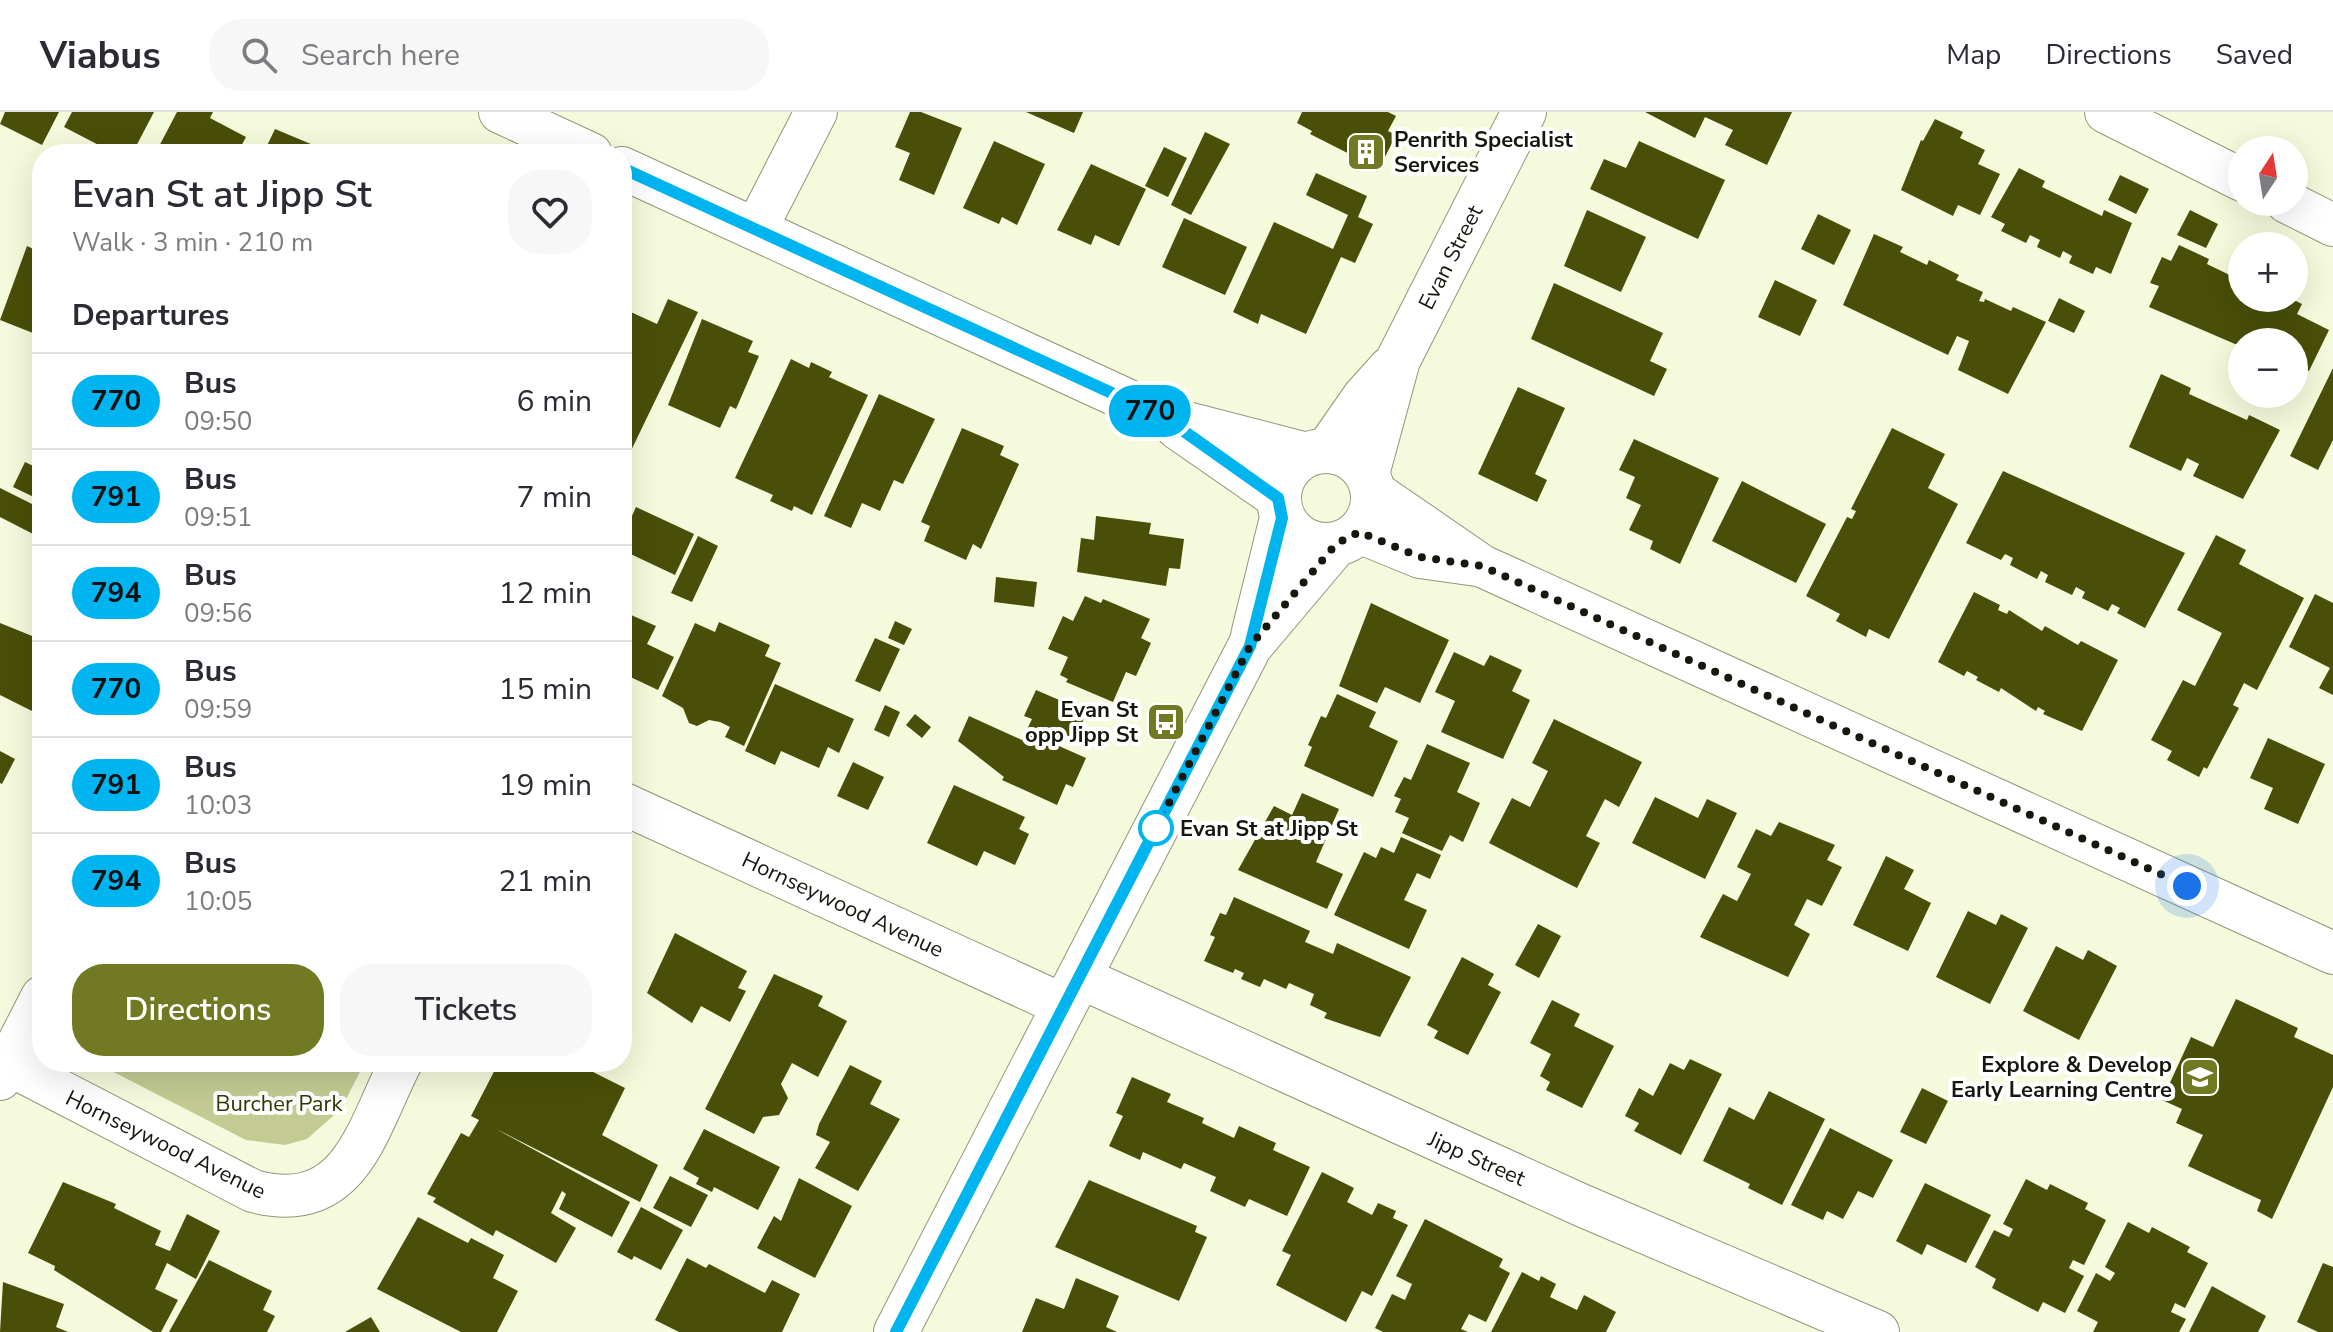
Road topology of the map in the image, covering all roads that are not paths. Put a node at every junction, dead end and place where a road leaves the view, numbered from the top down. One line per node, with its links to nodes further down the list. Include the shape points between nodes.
1 (500, 112): 5 (street)
2 (816, 112): 10 (street)
3 (1524, 112): 11 (street, Evan Street)
4 (2106, 112): 7 (street)
5 (569, 144)
6 (632, 173): 10 (street)
7 (2228, 173)
8 (2308, 212): 9 (street)
9 (2333, 225)
10 (756, 229): 12 (street)
11 (1398, 360): 13 (street, Evan Street); 14 (street, Evan Street)
12 (1164, 417): 13 (street); 15 (street)
13 (1317, 453): 14 (street, via 1350,457); 15 (street, via 1286,472)
14 (1370, 482): 16 (street, via 1371,513); 17 (street)
15 (1280, 508): 16 (street, via 1299,537 1310,543); 18 (street)
16 (1347, 538): 17 (street); 18 (street)
17 (1482, 566): 20 (street)
18 (1250, 646): 21 (street)
19 (632, 807): 21 (street, Hornseywood Avenue)
20 (2333, 953)
21 (1072, 992): 25 (street); 26 (street, Jipp Street)
22 (32, 1017): 23 (street, Hornseywood Avenue)
23 (4, 1072): 24 (street, Hornseywood Avenue, via 253,1191 277,1197 314,1193 335,1182 354,1156)
24 (396, 1072)
25 (896, 1332)
26 (1878, 1332)

